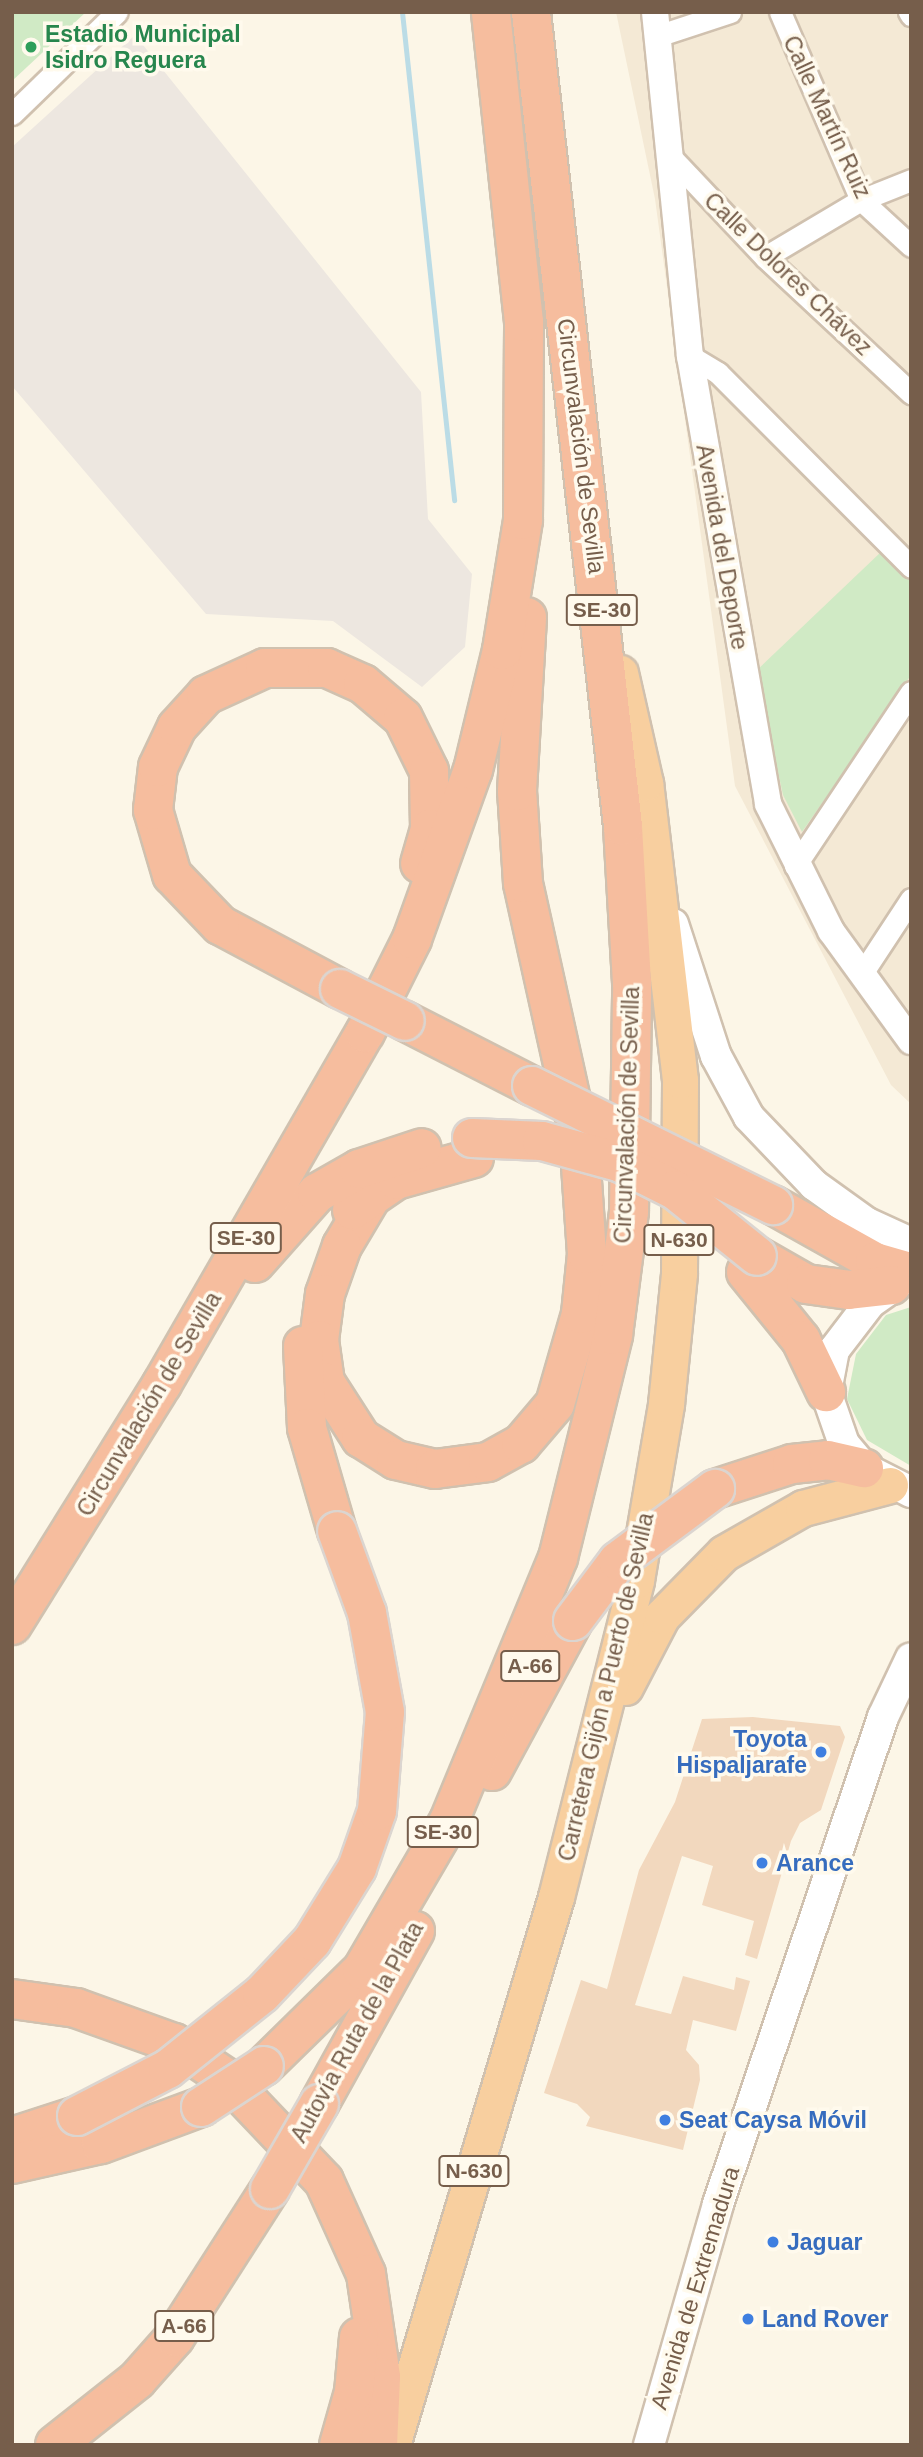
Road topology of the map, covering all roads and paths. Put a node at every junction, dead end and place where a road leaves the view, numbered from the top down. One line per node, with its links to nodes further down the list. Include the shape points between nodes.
1 (117, 12): 7 (street)
2 (491, 12): 15 (highway, Circunvalación de Sevilla / SE-30, via 524,322)
3 (531, 12): 17 (highway, Circunvalación de Sevilla / SE-30)
4 (730, 12): 6 (street)
5 (780, 12): 10 (street, Calle Martín Ruiz)
6 (656, 24): 8 (street, Avenida del Deporte)
7 (12, 114)
8 (668, 154): 12 (street, Calle Dolores Chávez); 13 (street, Avenida del Deporte)
9 (911, 180): 10 (street)
10 (861, 200): 11 (street, Calle Martín Ruiz); 12 (street)
11 (911, 246)
12 (765, 257): 14 (street, Calle Dolores Chávez)
13 (690, 356): 16 (street, via 718,373); 20 (street, Avenida del Deporte, via 761,773)
14 (911, 393)
15 (523, 520): 24 (highway, Circunvalación de Sevilla / SE-30, via 502,650 457,822 412,939); 25 (highway, via 528,639 518,771 522,872 534,952 579,1136 587,1254 581,1314 555,1404 537,1431 488,1462 435,1469 396,1460 360,1438 325,1382 319,1340 326,1294 342,1246)
16 (911, 567)
17 (598, 578): 19 (highway, Carretera Gijón a Puerto de Sevilla / N-630); 32 (highway, Circunvalación de Sevilla / SE-30, via 632,983 629,1211 613,1335)
18 (911, 692): 20 (street)
19 (645, 783): 26 (main road, via 690,984 732,1088 767,1139 814,1185 867,1223); 36 (highway, Carretera Gijón a Puerto de Sevilla / N-630, via 680,1080 679,1273 666,1405 636,1580)
20 (794, 866): 22 (street, Avenida del Deporte)
21 (911, 899): 22 (street)
22 (861, 975): 23 (street, Avenida del Deporte)
23 (911, 1041)
24 (330, 1093): 28 (highway, bridge, via 333,1051 424,852 432,807 429,771 403,718 363,684 327,668 265,668 206,695 177,727 155,782 158,843 172,875 205,913 340,989 405,1021 532,1086 773,1205); 29 (highway, Circunvalación de Sevilla / SE-30)
25 (373, 1194): 27 (highway, via 432,1167 474,1158 551,1161 647,1194); 38 (highway, bridge, via 354,1206 322,1252 307,1306 302,1364 313,1459 381,1668 384,1757 368,1841 331,1914 262,1994 167,2069 78,2116)
26 (911, 1243)
27 (752, 1264): 28 (highway, via 806,1284 849,1290); 29 (highway, bridge, via 675,1189 619,1162 542,1142 472,1138 385,1158 317,1193 253,1267 204,1347); 30 (highway, via 801,1340)
28 (904, 1280): 30 (main road, via 870,1303 834,1350)
29 (162, 1384): 33 (highway, Circunvalación de Sevilla / SE-30)
30 (826, 1392): 31 (main road, via 844,1444)
31 (888, 1482): 35 (highway, bridge, via 828,1460 792,1464 715,1489 618,1561 572,1621); 36 (highway, via 832,1497 772,1523 724,1553 678,1596 630,1672)
32 (558, 1558): 35 (highway, Autovía Ruta de la Plata / A-66, via 531,1665); 40 (highway, Circunvalación de Sevilla / SE-30, bridge, via 449,1821 409,1898 362,1969 264,2066 201,2107 101,2144)
33 (18, 1620)
34 (911, 1658): 45 (main road, Avenida de Extremadura, via 883,1717 718,2204)
35 (492, 1771): 41 (highway, Autovía Ruta de la Plata / A-66, bridge, via 423,1916 319,2104 175,2337 137,2380)
36 (556, 1897): 44 (highway, Carretera Gijón a Puerto de Sevilla / N-630)
37 (12, 1999): 39 (highway, via 76,2008 174,2043 226,2078)
38 (12, 2137)
39 (307, 2162): 42 (highway, via 340,2233 357,2307 354,2392); 43 (highway, via 337,2202 366,2274 380,2377)
40 (12, 2164)
41 (61, 2441)
42 (339, 2445)
43 (378, 2445)
44 (392, 2445)
45 (649, 2445)

